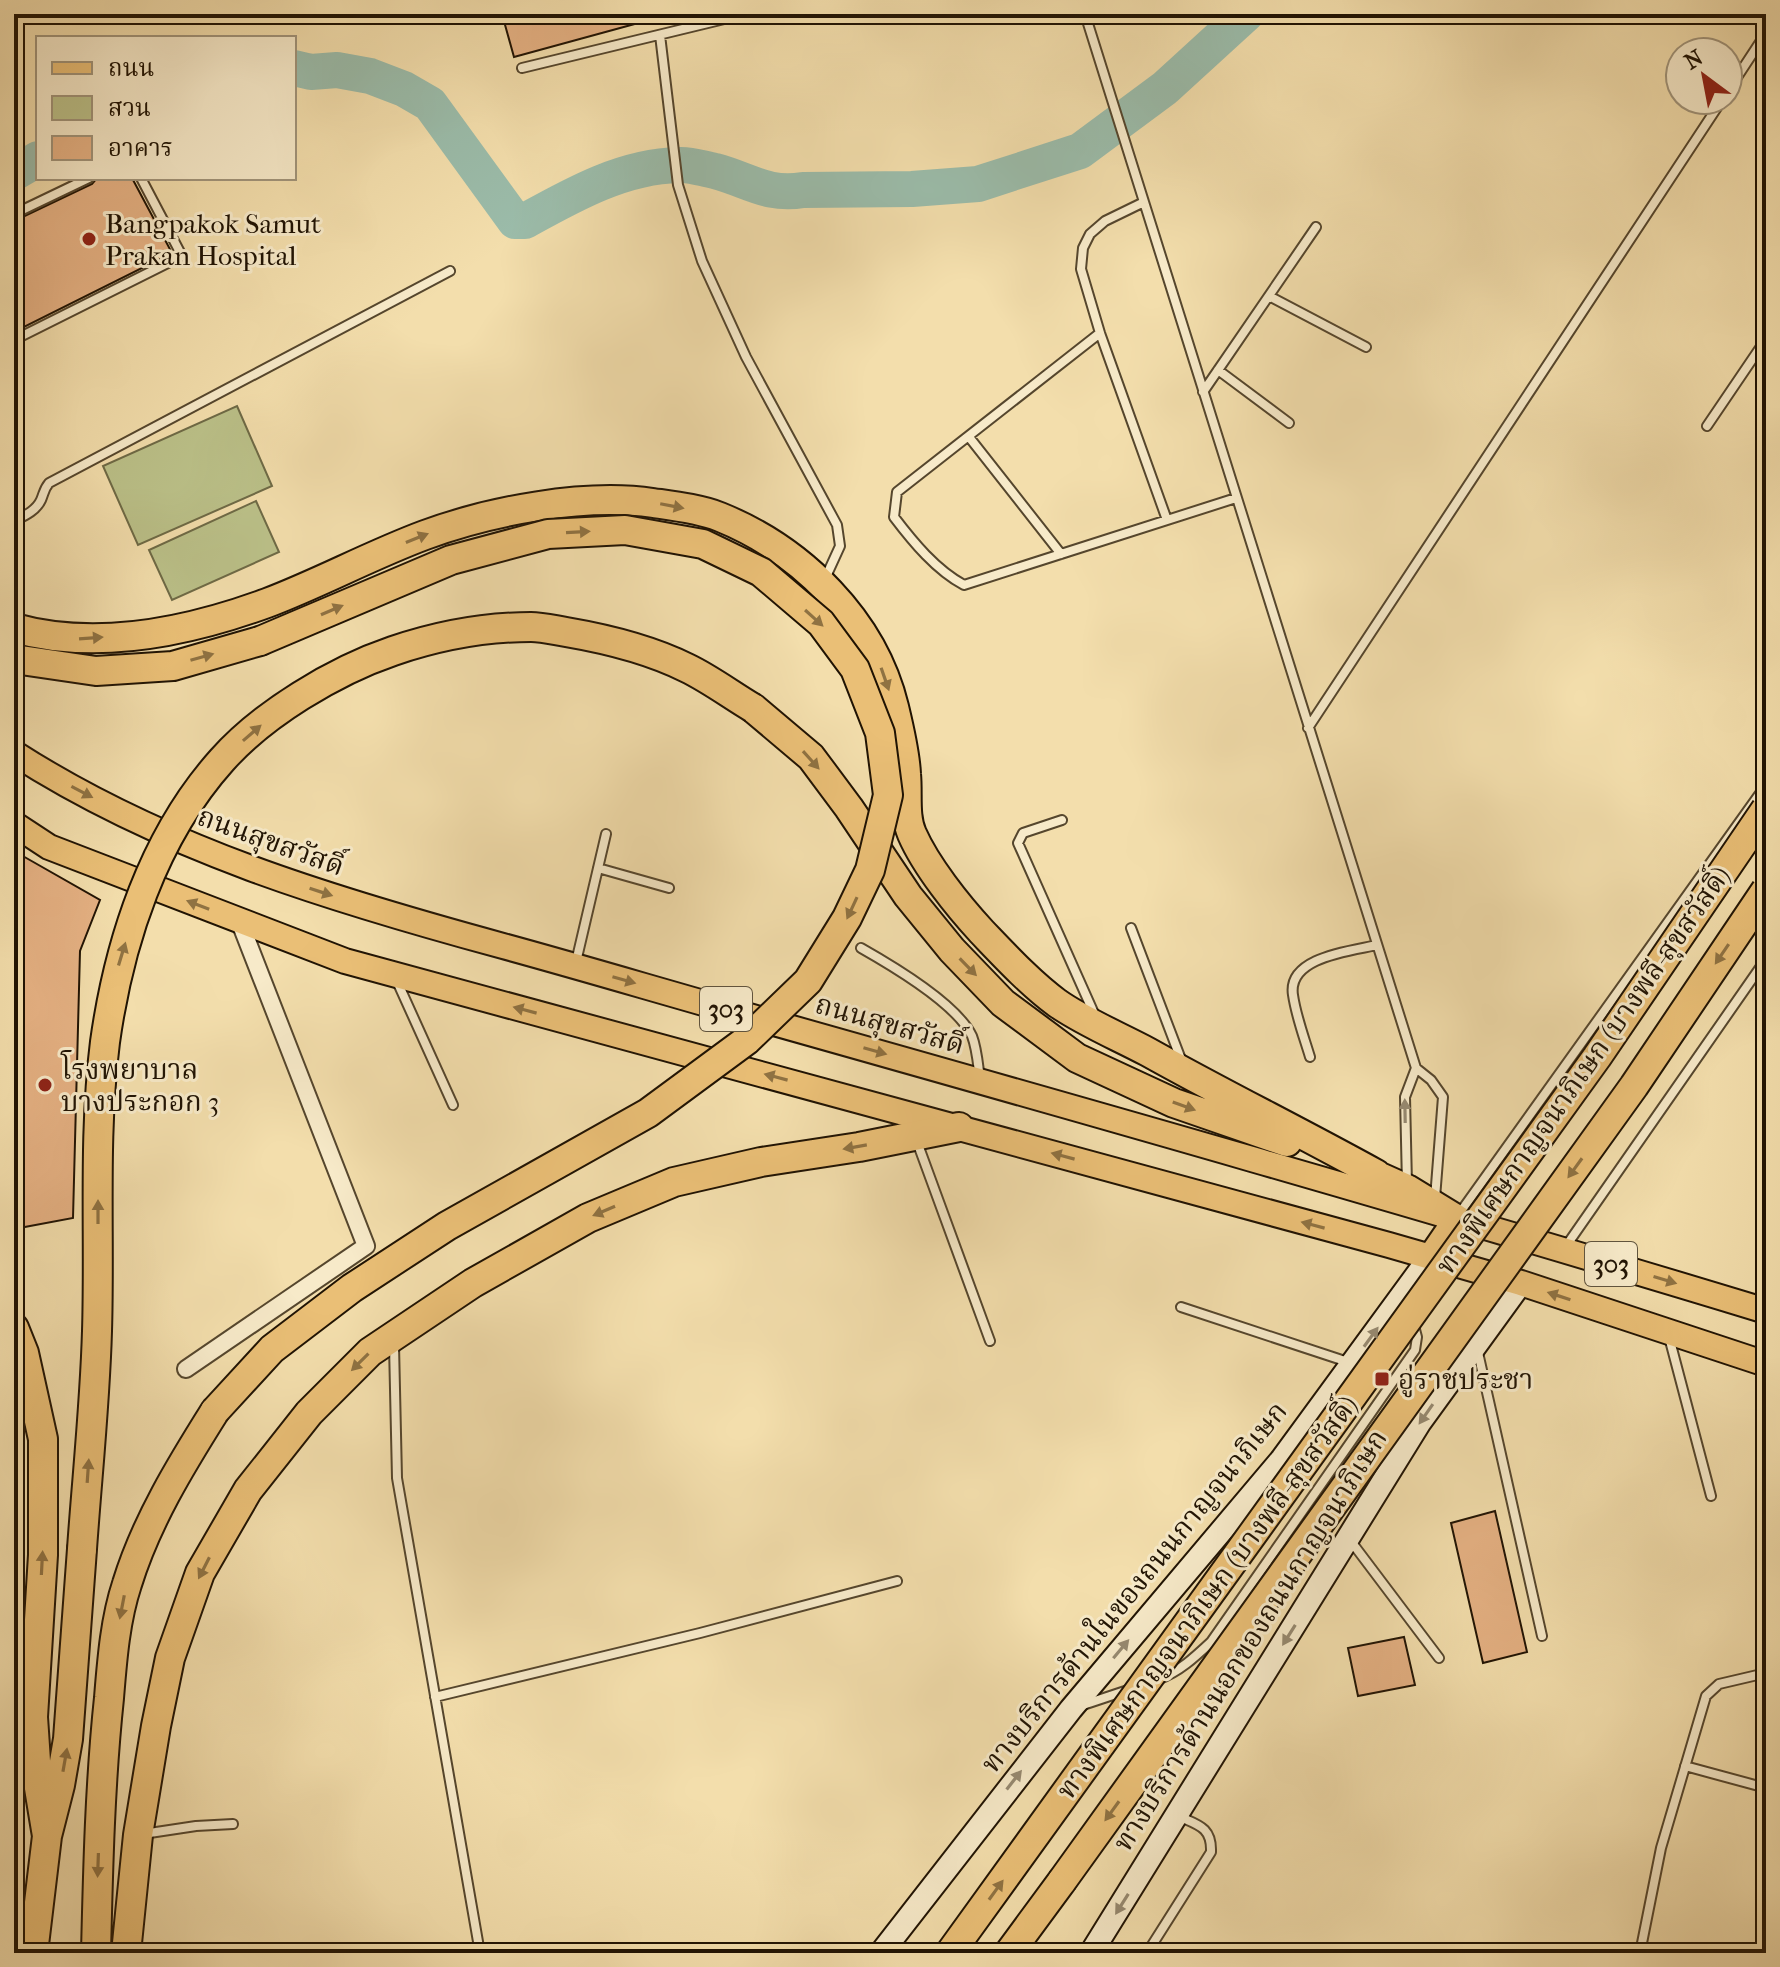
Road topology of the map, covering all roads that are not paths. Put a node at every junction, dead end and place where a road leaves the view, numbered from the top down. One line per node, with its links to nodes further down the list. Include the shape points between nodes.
1 (745, 14): 4 (lane)
2 (1085, 14): 10 (lane)
3 (1766, 33): 5 (lane)
4 (660, 35): 6 (lane); 28 (lane, via 676,170 702,261 739,343 837,525 840,546)
5 (1744, 67)
6 (522, 68)
7 (1711, 116): 31 (lane)
8 (85, 180): 11 (lane)
9 (142, 180): 17 (lane, via 182,256)
10 (1144, 202): 15 (lane, via 1105,221 1083,248 1081,269); 20 (lane)
11 (14, 214)
12 (1316, 227): 14 (lane)
13 (450, 271): 26 (lane, via 49,483 34,510)
14 (1269, 296): 18 (lane); 19 (lane)
15 (1100, 333): 23 (lane); 25 (lane)
16 (1766, 339): 22 (lane)
17 (14, 340)
18 (1366, 347)
19 (1218, 370): 20 (lane); 21 (lane)
20 (1203, 392): 24 (lane)
21 (1289, 423)
22 (1707, 426)
23 (969, 437): 27 (lane); 27 (lane, via 897,492 894,517 905,531 964,585)
24 (1236, 498): 25 (lane); 31 (lane)
25 (1167, 520): 27 (lane)
26 (14, 521)
27 (1061, 554)
28 (823, 584): 29 (highway, one-way to 28, via 80,640 206,622 269,603 428,533 596,498 716,515 783,551); 48 (highway, one-way to 48, via 856,623 883,672 906,770 910,830 919,848 1004,954 1057,1003)
29 (14, 628)
30 (14, 659): 90 (highway, one-way to 90, bridge, via 96,671 173,666 260,641 451,560 548,534 625,530 703,544 761,572 821,623 855,669 880,733 888,795 870,870 847,918 808,981 747,1040 648,1113 447,1226 352,1288 272,1349 215,1411 153,1520 126,1585 106,1726)
31 (1308, 728): 43 (lane)
32 (14, 753): 46 (main road, ถนนสุขสวัสดิ์ / 303, one-way to 46, via 198,848 399,918)
33 (1766, 785): 58 (lane)
34 (1766, 809): 94 (highway, ทางพิเศษกาญจนาภิเษก (บางพลี-สุขสวัสดิ์), one-way to 34, bridge, via 1597,1057)
35 (1062, 820): 48 (lane, via 1023,833 1018,843)
36 (14, 824): 41 (main road, 303, one-way to 36, via 49,847)
37 (606, 834): 38 (lane)
38 (598, 868): 39 (lane); 46 (lane)
39 (669, 888)
40 (1766, 890): 95 (highway, ทางพิเศษกาญจนาภิเษก (บางพลี-สุขสวัสดิ์), one-way to 95, bridge, via 1634,1086)
41 (239, 920): 47 (main road, 303); 72 (street, via 366,1246)
42 (1131, 928): 51 (lane)
43 (1377, 945): 49 (lane, via 1320,959 1293,980); 50 (lane)
44 (861, 948): 52 (lane, via 905,972 965,1025 973,1037)
45 (1766, 959): 59 (lane)
46 (575, 967): 52 (main road, ถนนสุขสวัสดิ์ / 303, one-way to 52)
47 (394, 974): 53 (lane); 54 (main road, 303, one-way to 47)
48 (1100, 1026): 51 (highway)
49 (1310, 1057)
50 (1416, 1068): 57 (lane, one-way to 50, via 1405,1097); 58 (lane, via 1443,1097)
51 (1186, 1073): 56 (highway)
52 (980, 1081): 58 (main road, ถนนสุขสวัสดิ์ / 303)
53 (453, 1105)
54 (959, 1127): 55 (highway); 60 (main road, 303, one-way to 54)
55 (915, 1136): 67 (highway, one-way to 67, via 674,1182 588,1218 473,1283); 68 (lane)
56 (1376, 1174): 57 (highway); 88 (highway, one-way to 56, bridge, via 68,1739 97,1333 99,1133 118,964 135,911 174,828 222,759 319,683 420,642 535,626 614,640 686,667 753,708 811,757 952,950 1003,1003 1077,1058 1174,1103)
57 (1407, 1189): 58 (highway)
58 (1445, 1212): 59 (main road, ถนนสุขสวัสดิ์ / 303); 60 (main road)
59 (1564, 1249): 64 (main road, ถนนสุขสวัสดิ์ / 303, one-way to 64)
60 (1430, 1257): 61 (main road, 303); 62 (main road, ทางบริการด้านในของถนนกาญจนาภิเษก)
61 (1521, 1283): 66 (main road, 303, one-way to 61); 69 (main road, ทางบริการด้านนอกของถนนกาญจนาภิเษก)
62 (1398, 1300): 70 (main road, ทางบริการด้านในของถนนกาญจนาภิเษก, one-way to 62); 82 (lane, via 1415,1325 1415,1350 1211,1642 1169,1676)
63 (1181, 1307): 70 (lane)
64 (1766, 1311)
65 (14, 1328): 88 (highway, one-way to 65, via 33,1717 43,1555 43,1439)
66 (1668, 1332): 71 (main road, 303); 75 (lane)
67 (394, 1336): 81 (lane, via 397,1478); 87 (highway, one-way to 87, via 370,1352 309,1413 248,1490 200,1573 170,1658)
68 (990, 1341)
69 (1476, 1345): 76 (main road, ทางบริการด้านนอกของถนนกาญจนาภิเษก, one-way to 76, via 1420,1422); 78 (lane)
70 (1352, 1363): 82 (main road, ทางบริการด้านในของถนนกาญจนาภิเษก, one-way to 70, via 1282,1459)
71 (1766, 1364)
72 (186, 1369)
73 (14, 1472): 74 (street)
74 (14, 1487)
75 (1711, 1496)
76 (1349, 1538): 79 (lane); 85 (main road, ทางบริการด้านนอกของถนนกาญจนาภิเษก, one-way to 85)
77 (897, 1581): 81 (lane)
78 (1542, 1636)
79 (1439, 1658)
80 (1766, 1673): 83 (lane, via 1719,1684 1706,1696)
81 (435, 1697): 92 (lane)
82 (1071, 1709): 93 (main road, ทางบริการด้านในของถนนกาญจนาภิเษก, one-way to 82)
83 (1685, 1766): 84 (lane); 98 (lane, via 1661,1848)
84 (1766, 1788)
85 (1178, 1816): 96 (main road, ทางบริการด้านนอกของถนนกาญจนาภิเษก, one-way to 96); 97 (lane, via 1203,1827 1212,1840 1211,1852)
86 (233, 1824): 87 (lane)
87 (138, 1835): 91 (highway)
88 (47, 1836): 89 (highway)
89 (33, 1953)
90 (96, 1953)
91 (126, 1953)
92 (480, 1953)
93 (881, 1953)
94 (950, 1953)
95 (1009, 1953)
96 (1091, 1953)
97 (1147, 1953)
98 (1640, 1953)

